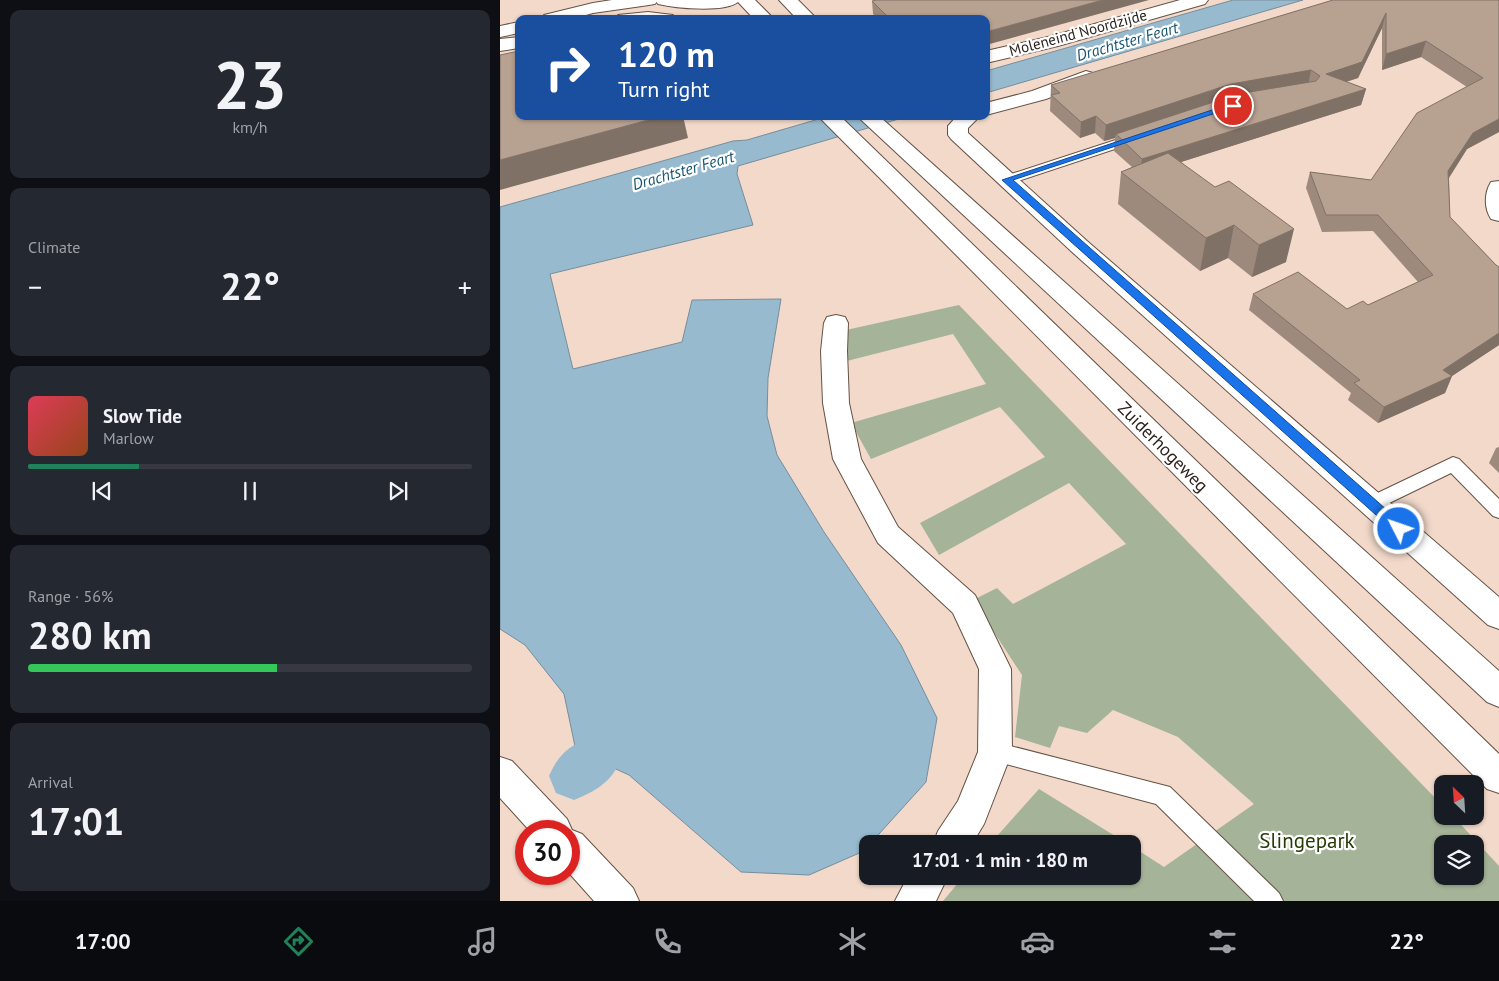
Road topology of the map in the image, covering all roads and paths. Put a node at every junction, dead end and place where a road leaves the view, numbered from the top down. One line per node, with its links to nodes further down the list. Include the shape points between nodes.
1 (650, 0): 7 (street)
2 (664, 0): 5 (street, via 691,4)
3 (745, 0): 10 (street)
4 (1199, 0): 16 (street, Moleneind Noordzijde)
5 (725, 1): 9 (street)
6 (789, 2): 11 (street)
7 (599, 4): 8 (street)
8 (563, 15)
9 (733, 15)
10 (761, 15)
11 (804, 15)
12 (515, 28): 13 (street)
13 (500, 32)
14 (515, 43): 15 (street)
15 (500, 45)
16 (990, 56)
17 (1105, 71): 18 (street)
18 (990, 108)
19 (832, 120): 33 (street, Zuiderhogeweg)
20 (871, 120): 30 (street)
21 (964, 126): 23 (street)
22 (1148, 133): 23 (lane)
23 (1006, 180): 27 (street)
24 (1499, 187): 25 (street, via 1496,195)
25 (1499, 214)
26 (836, 323): 31 (street, via 836,403 847,459 888,535 964,604 995,669)
27 (1371, 504): 28 (lane, via 1453,464); 29 (street)
28 (1499, 511)
29 (1499, 616)
30 (1499, 692)
31 (994, 752): 35 (street, via 971,812); 40 (lane, via 1162,795)
32 (500, 773): 34 (street)
33 (1499, 777)
34 (544, 820)
35 (957, 835)
36 (580, 859): 38 (street)
37 (924, 885): 39 (street)
38 (620, 901)
39 (914, 901)
40 (1271, 901)

